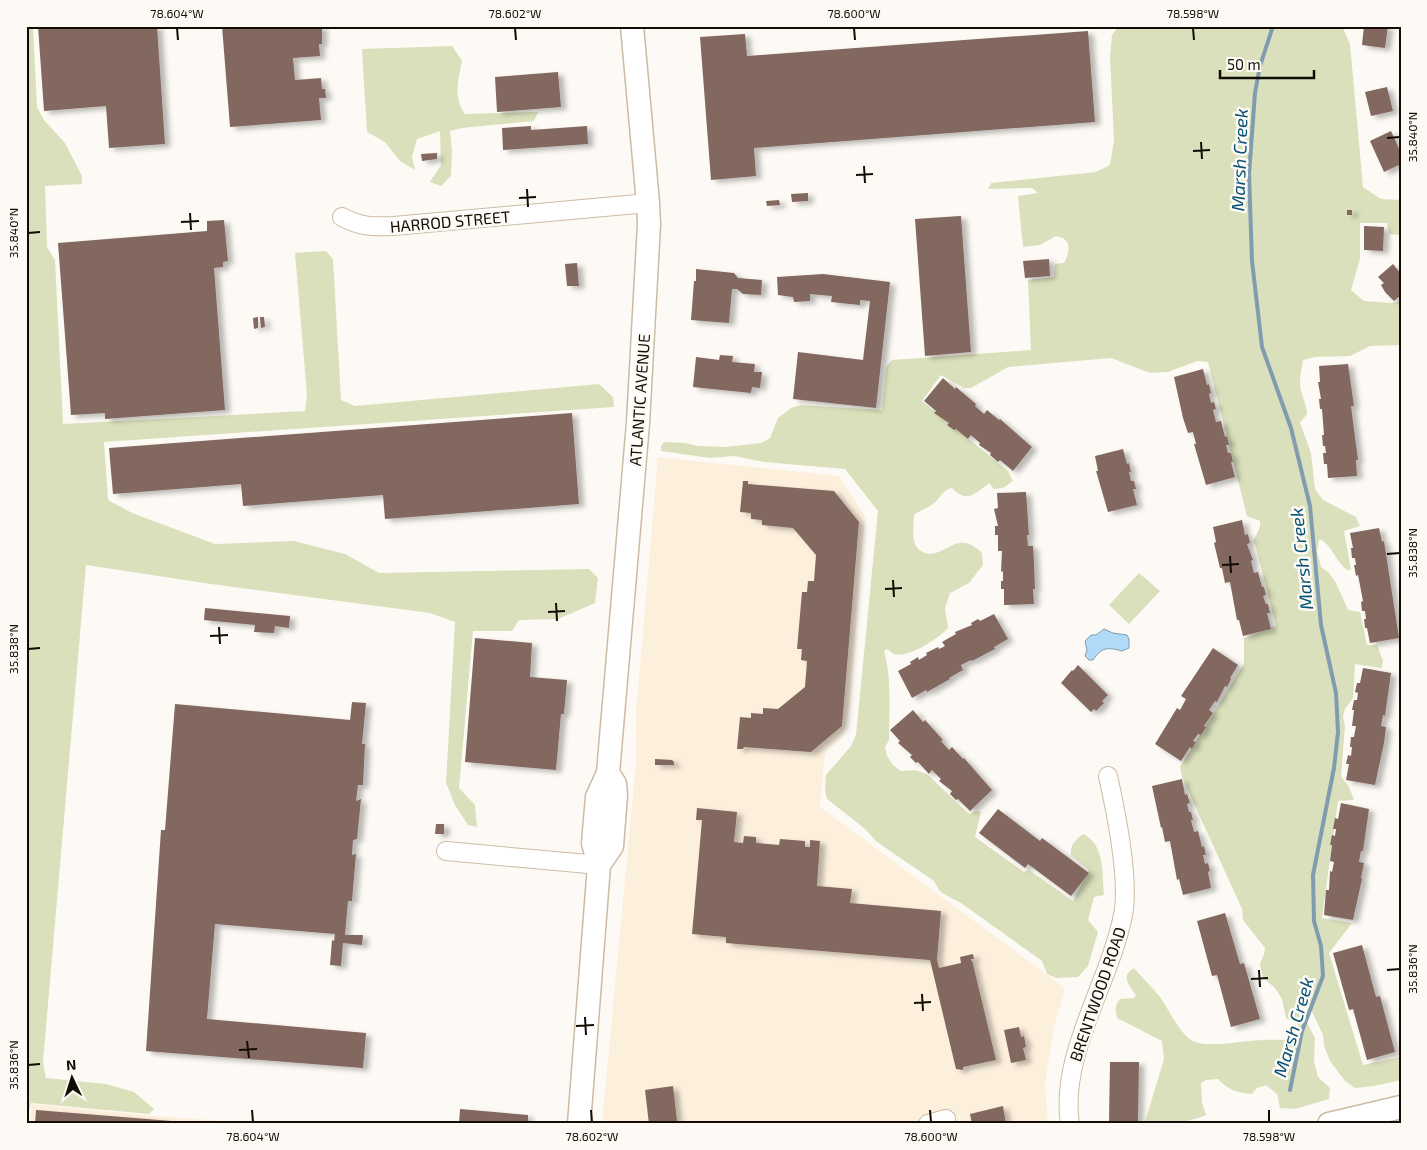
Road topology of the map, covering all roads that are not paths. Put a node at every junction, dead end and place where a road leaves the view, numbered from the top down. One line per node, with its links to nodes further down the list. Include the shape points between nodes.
1 (632, 26): 2 (main road, ATLANTIC AVENUE)
2 (648, 202): 3 (street, HARROD STREET, via 394,226 358,225); 6 (main road, ATLANTIC AVENUE, via 638,423 608,773 615,784 616,795 612,846)
3 (342, 217)
4 (1108, 776): 12 (street, BRENTWOOD ROAD, via 1123,866 1124,913 1106,974 1078,1047 1069,1088)
5 (446, 851): 6 (street)
6 (599, 865): 10 (main road, ATLANTIC AVENUE)
7 (1401, 1107): 9 (main road)
8 (946, 1119): 11 (street)
9 (1333, 1123)
10 (579, 1124)
11 (928, 1124)
12 (1070, 1124)

